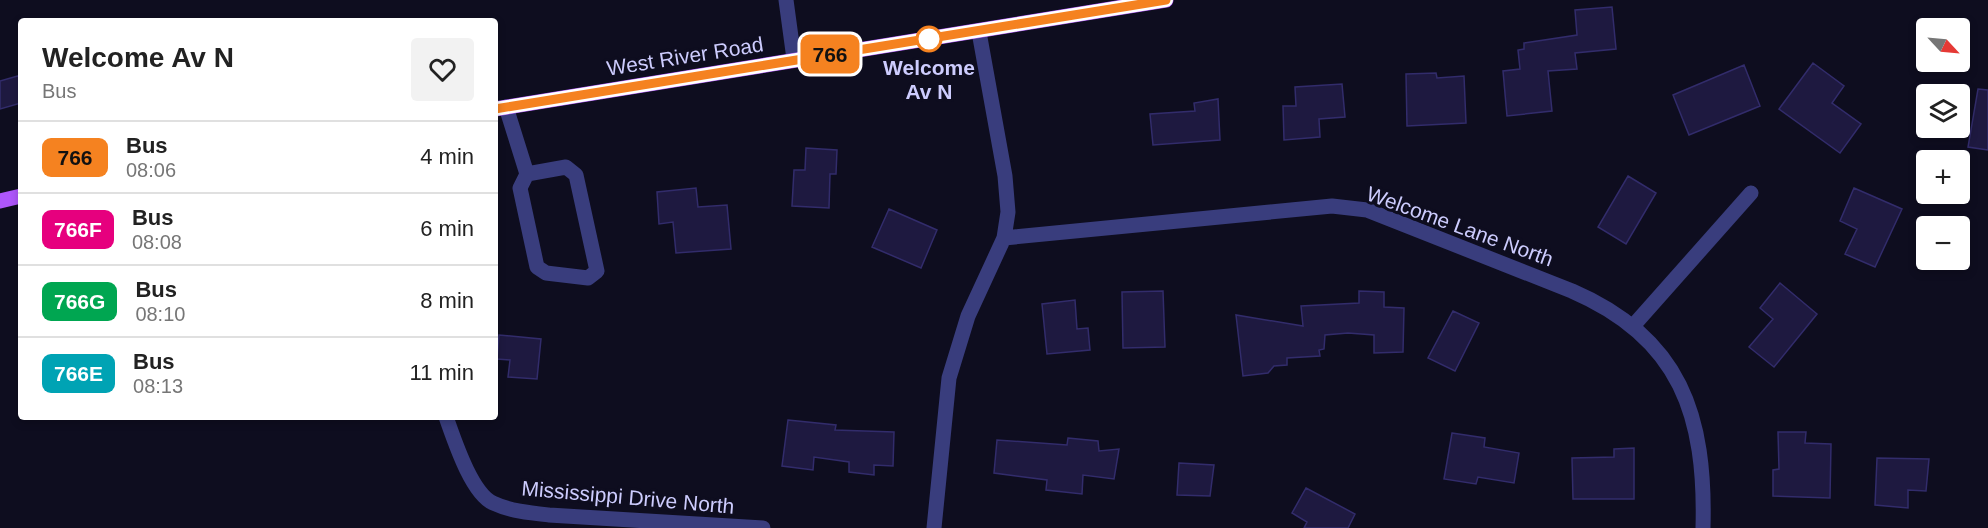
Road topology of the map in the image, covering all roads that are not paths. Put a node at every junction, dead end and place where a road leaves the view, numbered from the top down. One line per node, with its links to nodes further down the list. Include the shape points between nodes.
1 (786, 0): 4 (street)
2 (1166, 0): 3 (main road, West River Road)
3 (979, 32): 4 (main road, West River Road); 10 (street, via 1005,176 1008,212)
4 (794, 59): 5 (main road, West River Road)
5 (501, 108): 6 (street)
6 (527, 174): 6 (street, via 520,188 537,267 546,273 588,278 597,271 576,175 566,167)
7 (1751, 192): 11 (street)
8 (18, 197): 9 (main road)
9 (0, 201)
10 (1004, 238): 11 (street, Welcome Lane North, via 1332,206 1367,210 1602,304); 14 (street, via 968,315 949,378)
11 (1633, 326): 15 (street, Welcome Lane North, via 1668,366 1690,403 1704,487)
12 (447, 420): 13 (street, Mississippi Drive North, via 476,487 491,503 549,515)
13 (763, 528)
14 (934, 528)
15 (1703, 528)

